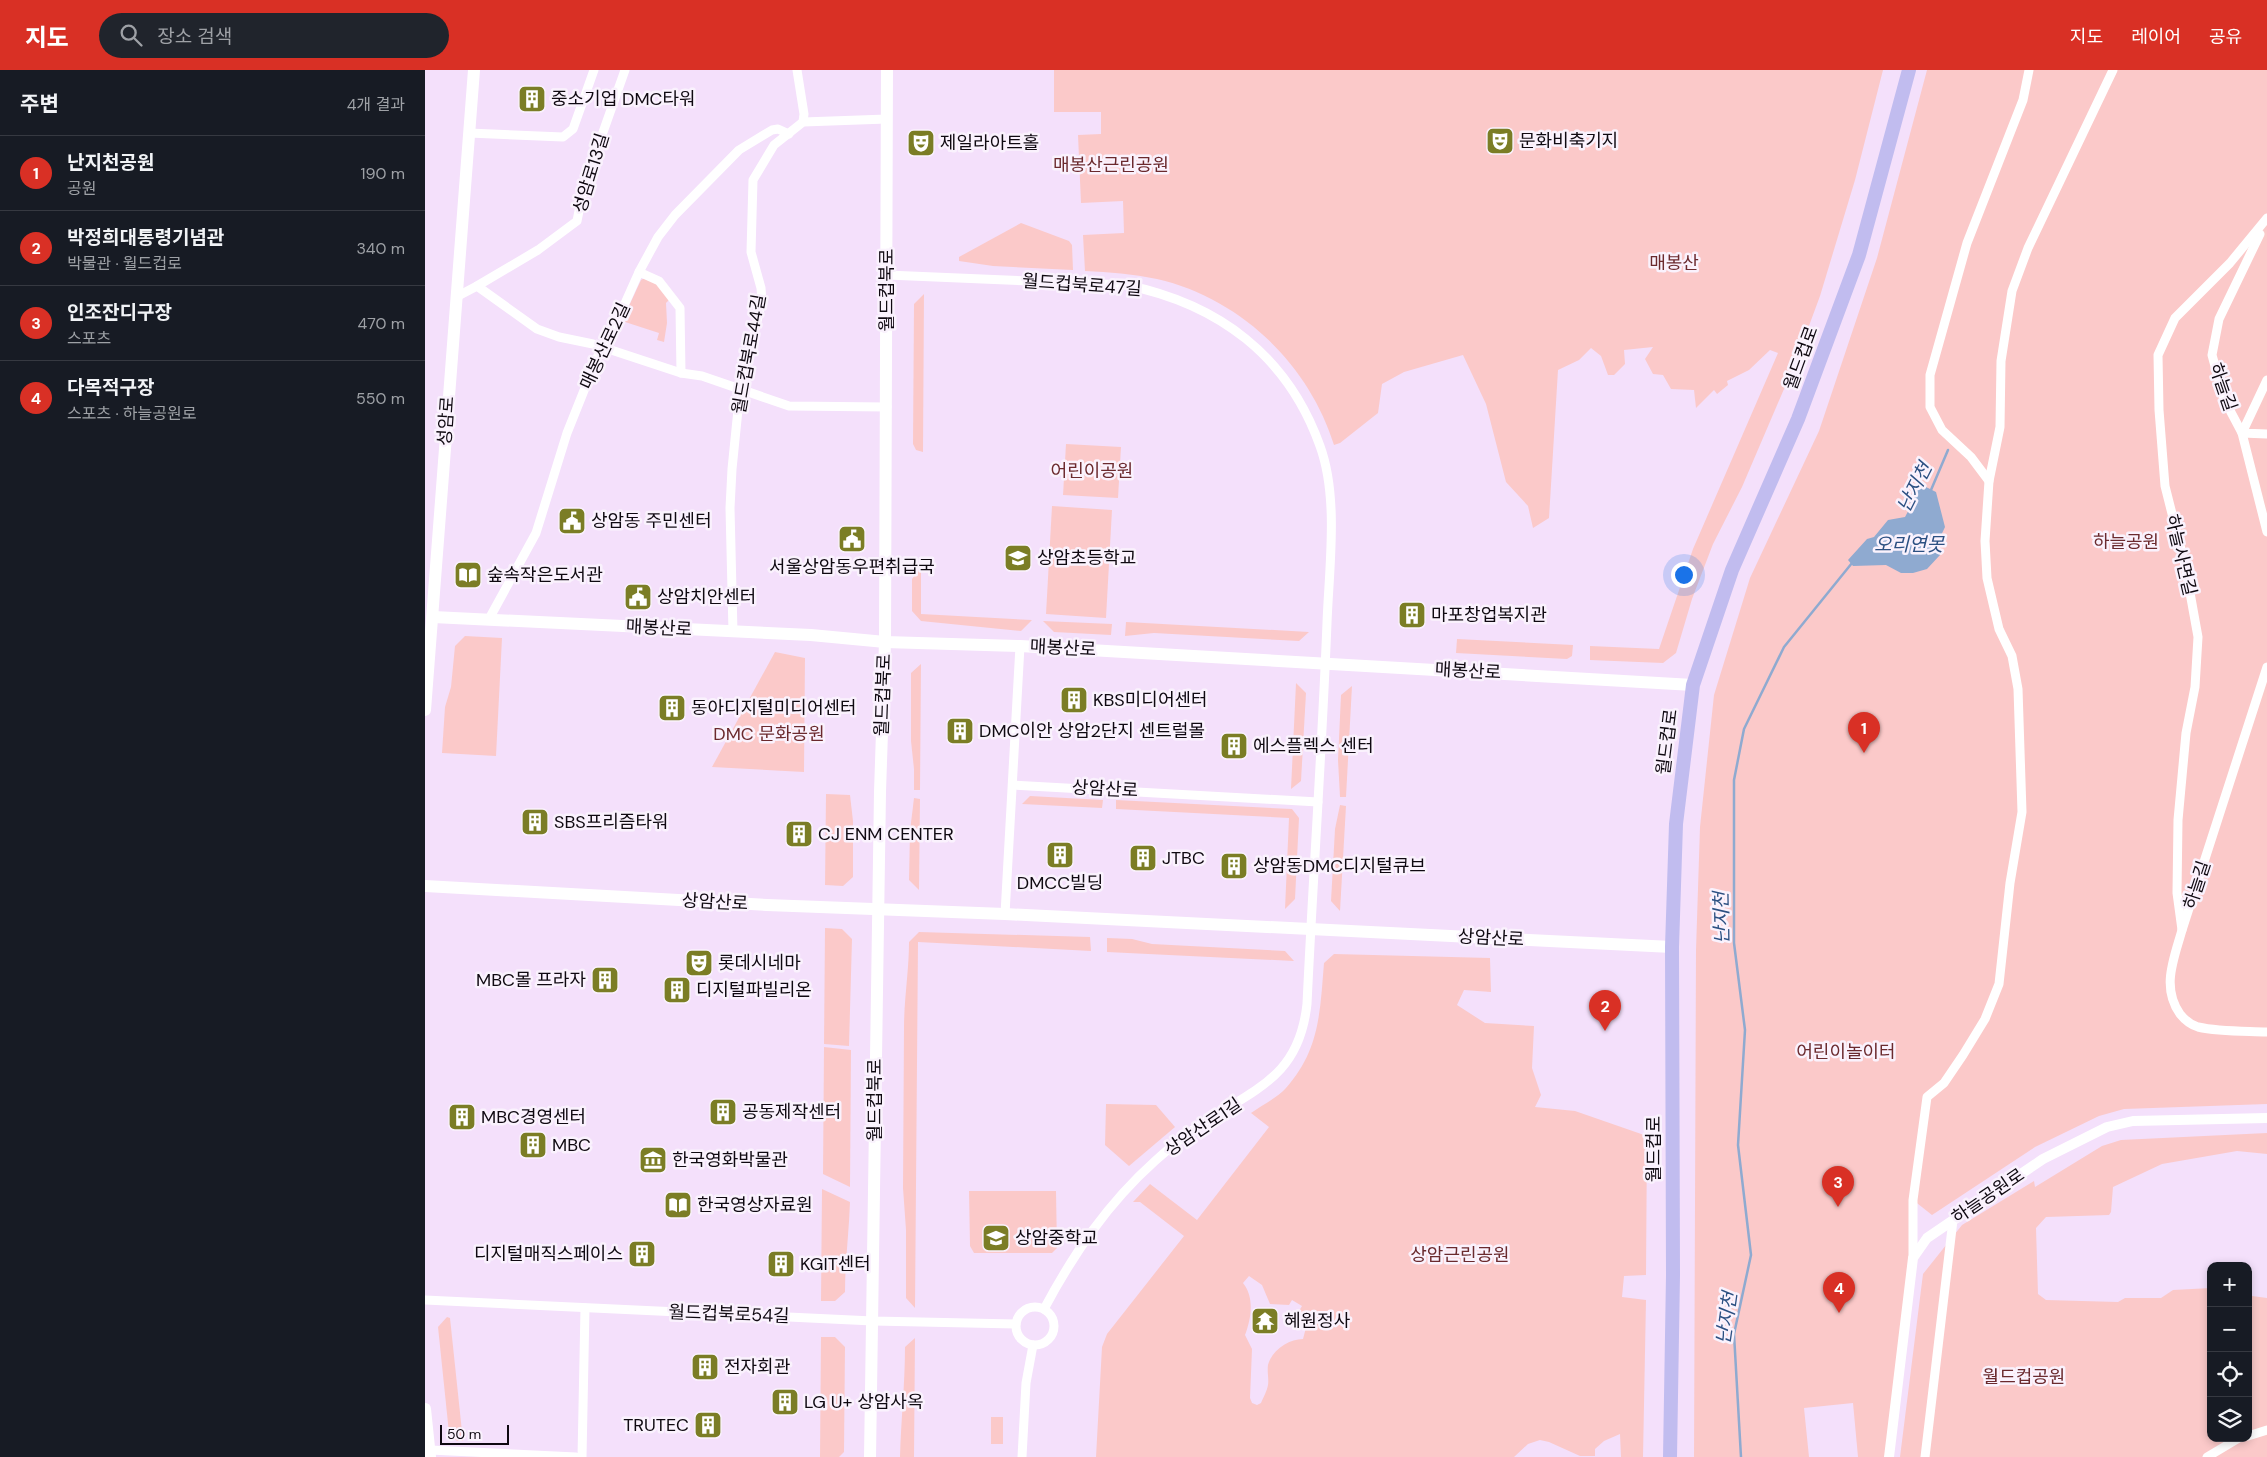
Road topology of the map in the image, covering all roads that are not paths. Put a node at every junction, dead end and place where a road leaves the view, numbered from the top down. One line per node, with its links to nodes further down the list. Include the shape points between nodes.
1 (474, 70): 11 (main road, 성암로)
2 (594, 70): 11 (street, via 573,129 563,137)
3 (625, 70): 16 (street, 성암로13길, via 584,186 577,220 538,250)
4 (797, 70): 10 (street, via 805,114)
5 (887, 70): 9 (main road, 월드컵북로)
6 (1909, 70): 34 (main road, 월드컵로, via 1859,255 1799,419 1732,570)
7 (2029, 70): 25 (street, via 2023,100 1967,243 1929,375 1930,408 1942,430 1971,457)
8 (2113, 70): 25 (street, via 2028,248 2012,291 2001,361 2000,427)
9 (887, 119): 10 (street); 15 (main road, 월드컵북로)
10 (803, 122): 12 (street, 월드컵북로44길)
11 (469, 133): 17 (main road, 성암로)
12 (789, 134): 14 (street, 매봉산로2길, via 772,130 739,150 675,215 658,237); 21 (street, 월드컵북로44길, via 775,145 753,180 751,252 761,288 761,301)
13 (2267, 219): 23 (street, 하늘길, via 2219,319 2212,355 2224,399); 42 (street, 하늘사면길, via 2226,268 2175,318 2158,355 2165,486 2185,565 2198,638 2178,820 2177,893)
14 (639, 272): 18 (street, 매봉산로2길, via 609,339); 19 (street, via 659,281 680,308)
15 (887, 275): 22 (main road, 월드컵북로); 32 (street, 월드컵북로47길, via 1126,285 1155,291 1208,312 1249,341 1282,375 1298,398 1321,448 1327,475 1330,545)
16 (477, 286): 17 (street, 성암로13길); 18 (street, via 537,329)
17 (457, 296): 27 (main road, 성암로)
18 (601, 348): 19 (street); 28 (street, 매봉산로2길, via 567,433 536,533)
19 (681, 373): 21 (street, via 702,376)
20 (2267, 380): 23 (street)
21 (740, 390): 22 (street, via 789,406); 29 (street, 월드컵북로44길, via 730,508)
22 (887, 407): 30 (main road, 월드컵북로)
23 (2242, 433): 24 (street); 26 (street, 하늘길)
24 (2267, 434)
25 (1989, 481): 47 (street, via 1985,541 1987,578 1999,629 2012,656 2018,689 2021,812 1999,984 1985,1019 1963,1056 1944,1083 1927,1097 1913,1200)
26 (2267, 532)
27 (433, 617): 28 (main road, 매봉산로); 35 (main road, 성암로)
28 (489, 620): 29 (main road, 매봉산로)
29 (733, 632): 30 (main road, 매봉산로)
30 (885, 642): 31 (main road, 매봉산로); 39 (main road, 월드컵북로)
31 (1019, 646): 32 (main road, 매봉산로); 36 (street)
32 (1325, 662): 34 (main road, 매봉산로); 37 (street)
33 (2267, 667): 42 (street, 하늘길)
34 (1693, 685): 43 (main road, 월드컵로, via 1676,824)
35 (425, 710)
36 (1013, 785): 37 (street, 상암산로); 40 (street)
37 (1317, 802): 41 (street)
38 (425, 886): 39 (main road, 상암산로)
39 (879, 909): 40 (main road, 상암산로); 51 (main road, 월드컵북로)
40 (1005, 914): 41 (main road, 상암산로)
41 (1310, 929): 43 (main road, 상암산로); 50 (street, 상암산로1길, via 1305,1022 1293,1055 1268,1083 1181,1139 1132,1184 1077,1250)
42 (2182, 930): 44 (street, 하늘길, via 2171,966 2169,987 2172,1003 2184,1019 2197,1027)
43 (1671, 947): 63 (main road, 월드컵로, via 1673,1275)
44 (2267, 1032)
45 (2267, 1118): 46 (street, 하늘공원로, via 2133,1121 2107,1128 2043,1159)
46 (1953, 1220): 47 (street, 하늘공원로, via 1927,1238); 65 (street)
47 (1913, 1258): 64 (street, 하늘공원로)
48 (425, 1300): 49 (street, 월드컵북로54길)
49 (585, 1308): 51 (street, 월드컵북로54길); 60 (street)
50 (1044, 1309): 52 (street, via 1026,1309); 53 (street, via 1053,1319 1053,1332 1045,1342)
51 (873, 1320): 52 (street); 61 (main road, 월드컵북로)
52 (1016, 1324): 53 (street, via 1020,1338)
53 (1033, 1344): 62 (street, via 1026,1383)
54 (425, 1408): 58 (main road)
55 (2267, 1430): 56 (street)
56 (2252, 1435)
57 (2232, 1442): 66 (street)
58 (430, 1454): 59 (street)
59 (576, 1457)
60 (582, 1457)
61 (870, 1457)
62 (1022, 1457)
63 (1670, 1457)
64 (1889, 1457)
65 (1925, 1457)
66 (2207, 1457)

